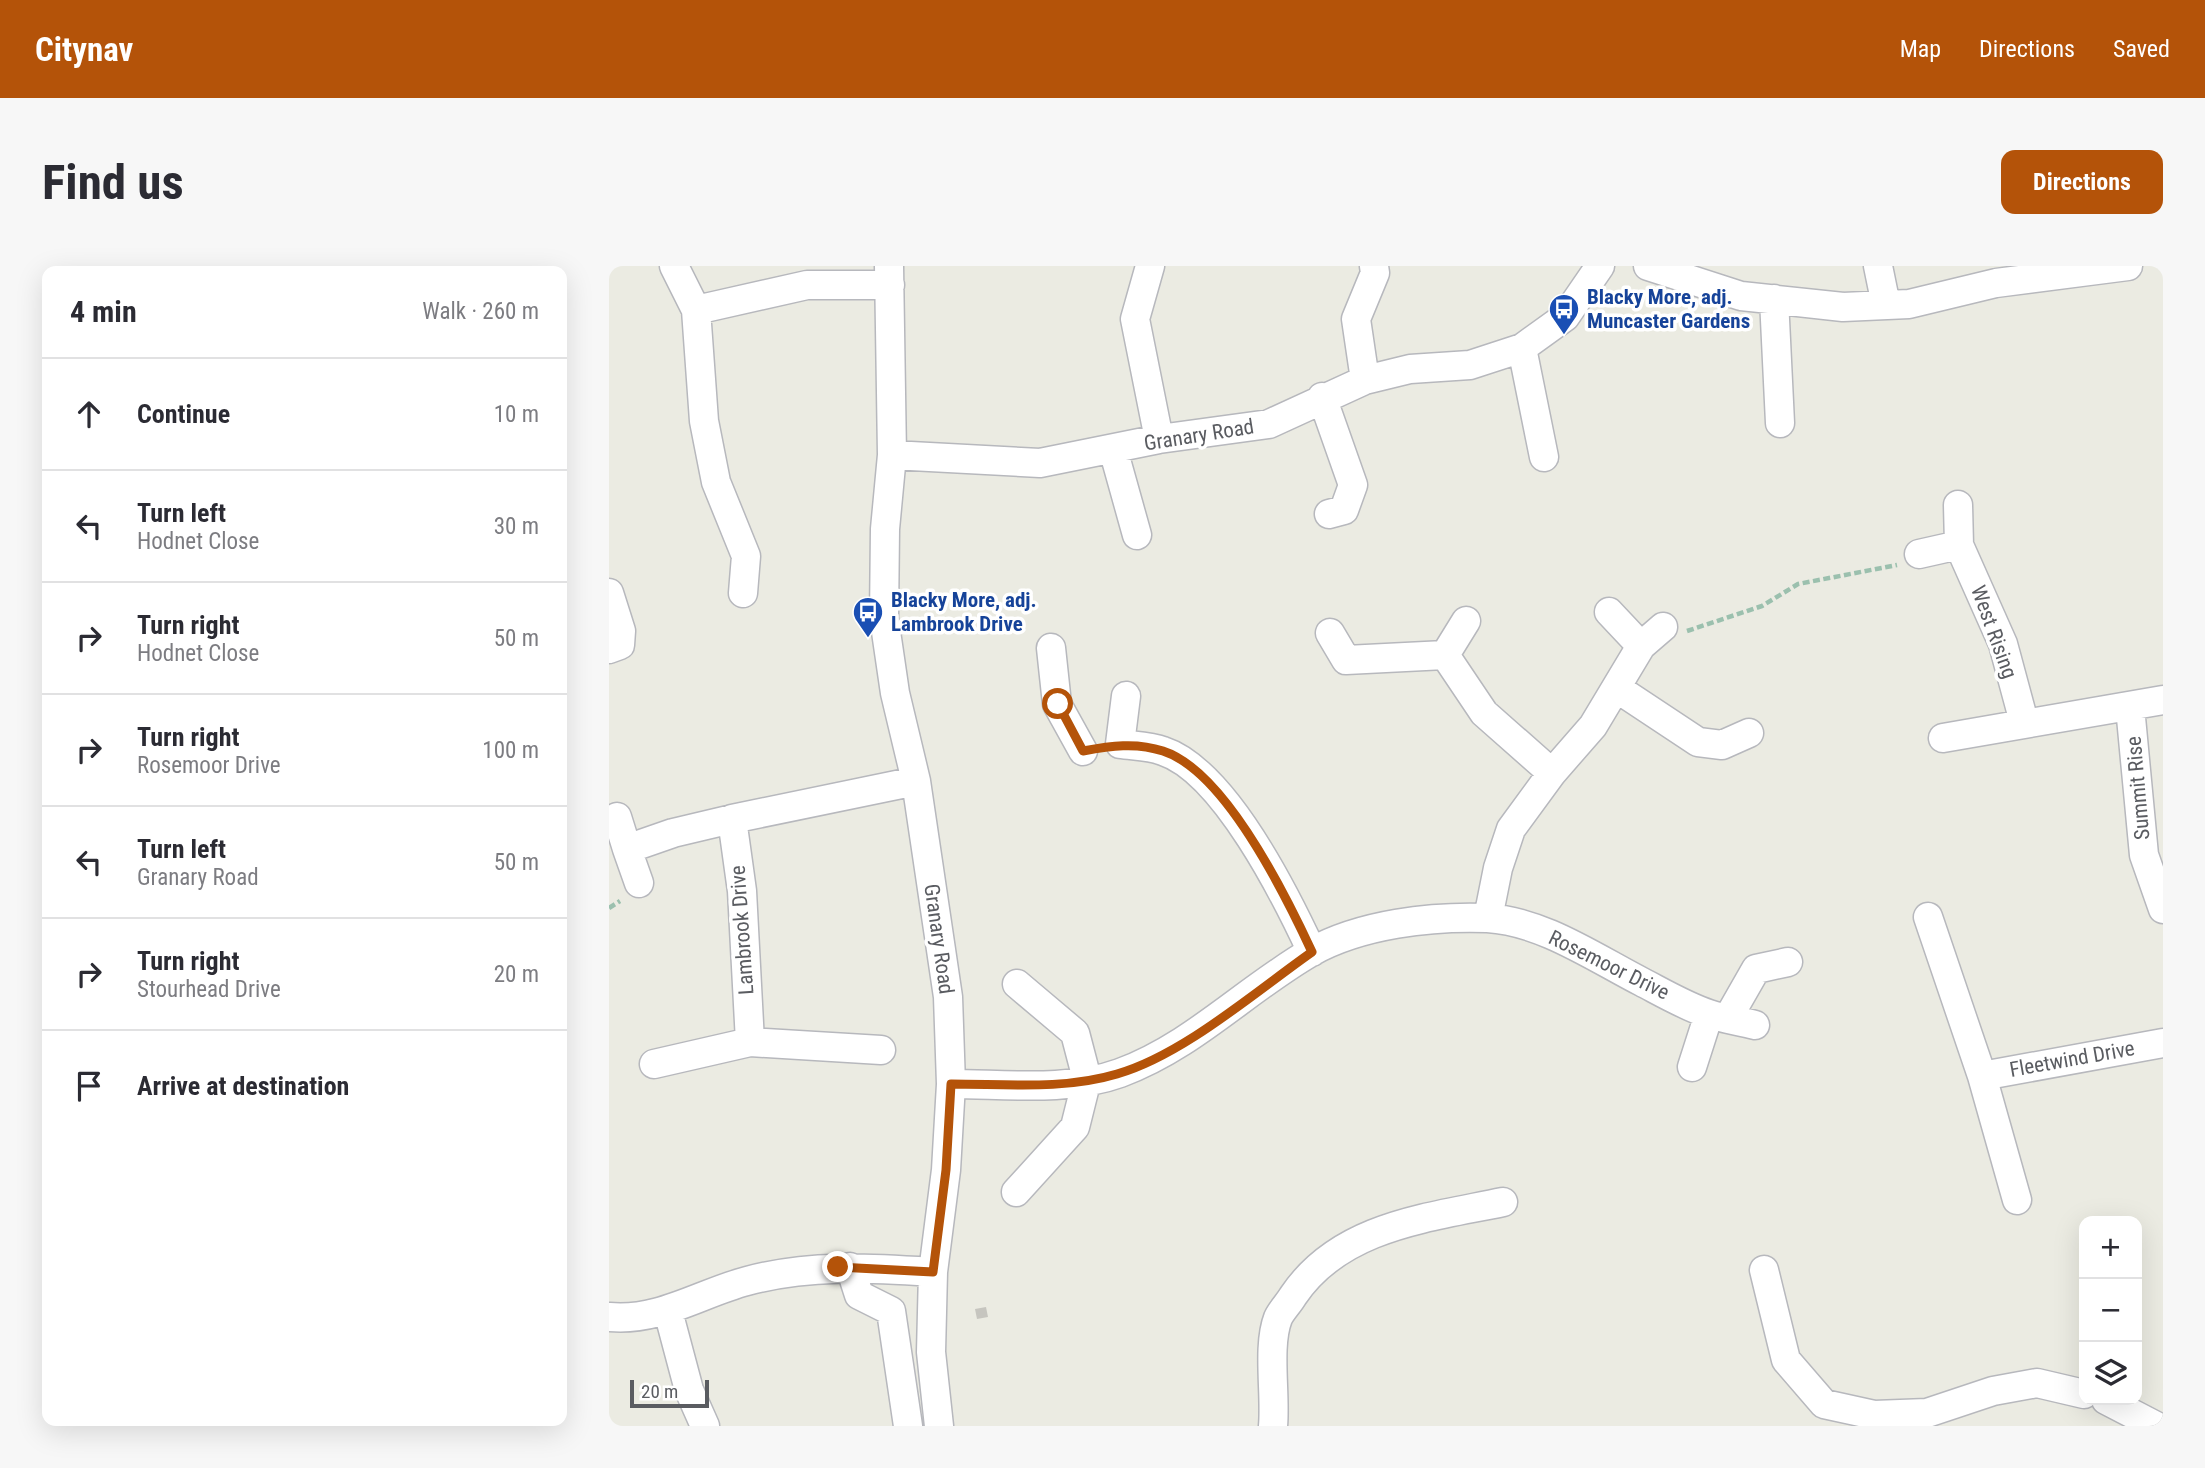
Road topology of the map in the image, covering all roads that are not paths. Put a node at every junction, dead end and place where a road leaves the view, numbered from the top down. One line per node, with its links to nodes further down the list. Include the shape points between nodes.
1 (674, 266): 12 (street)
2 (1150, 266): 17 (street, via 1135,319)
3 (1374, 266): 14 (street, via 1356,320)
4 (1600, 266): 13 (street, Granary Road, via 1565,317)
5 (1648, 266): 10 (street, via 1741,296)
6 (1878, 266): 11 (street)
7 (2128, 266): 8 (street)
8 (2060, 270): 11 (street, via 1909,304)
9 (889, 275): 12 (street, via 807,285); 19 (street, Granary Road)
10 (1774, 299): 11 (street, via 1843,307); 16 (street)
11 (1886, 305)
12 (697, 310): 27 (street, via 704,421 716,482 746,556)
13 (1522, 348): 14 (street, Granary Road, via 1470,365 1410,369); 20 (street)
14 (1365, 380): 15 (street, Granary Road)
15 (1322, 397): 17 (street, Granary Road, via 1269,424); 22 (street, via 1353,485 1344,510)
16 (1780, 423)
17 (1160, 439): 18 (street, Granary Road)
18 (1113, 449): 19 (street, Granary Road, via 1040,463); 23 (street, Granary Road)
19 (892, 455): 45 (street, Granary Road, via 884,618 895,693)
20 (1544, 457)
21 (1958, 505): 24 (street, West Rising)
22 (1329, 514)
23 (1137, 535)
24 (1959, 545): 25 (street); 40 (street, West Rising, via 2003,644)
25 (1919, 554)
26 (609, 593): 34 (street, via 621,631 619,645)
27 (743, 593)
28 (1609, 612): 32 (street)
29 (1465, 621): 35 (street)
30 (1663, 627): 32 (street)
31 (1330, 633): 35 (street, via 1346,660)
32 (1641, 646): 36 (street)
33 (1051, 648): 43 (street, via 1058,704 1077,752)
34 (609, 649)
35 (1445, 655): 44 (street, via 1484,713)
36 (1618, 689): 41 (street, via 1698,742 1722,745); 44 (street)
37 (1126, 696): 43 (street)
38 (2163, 700): 39 (street)
39 (2130, 707): 40 (street); 50 (street, Summit Rise, via 2144,855)
40 (2024, 722): 42 (street)
41 (1749, 733)
42 (1943, 738)
43 (1120, 744): 53 (street, via 1164,751 1195,771 1253,842 1282,887)
44 (1552, 774): 52 (street, via 1511,829)
45 (916, 780): 47 (street); 65 (street, Granary Road, via 948,997)
46 (617, 817): 48 (street)
47 (732, 819): 48 (street); 58 (street, Lambrook Drive, via 742,891)
48 (627, 849): 49 (street)
49 (639, 883)
50 (2163, 909)
51 (1928, 917): 63 (street, Fleetwind Drive)
52 (1488, 918): 53 (street, Rosemoor Drive, via 1416,922 1355,933); 56 (street, Rosemoor Drive, via 1576,945 1641,982)
53 (1312, 952): 64 (street, Rosemoor Drive, via 1171,1051 1117,1074)
54 (1788, 962): 56 (street, via 1756,969)
55 (1017, 985): 64 (street, via 1075,1033)
56 (1718, 1016): 57 (street, Rosemoor Drive); 62 (street)
57 (1755, 1025)
58 (750, 1042): 60 (street); 61 (street)
59 (2163, 1043): 63 (street, Fleetwind Drive)
60 (881, 1050)
61 (655, 1064)
62 (1692, 1067)
63 (1982, 1076): 67 (street, Fleetwind Drive)
64 (1087, 1079): 65 (street, Rosemoor Drive, via 1054,1085); 66 (street, via 1075,1127)
65 (951, 1084): 71 (street, Granary Road)
66 (1016, 1192)
67 (2017, 1200)
68 (1503, 1202): 80 (street, via 1395,1225 1348,1244 1307,1276 1278,1319)
69 (850, 1267): 71 (street); 72 (street, via 793,1270 745,1281); 78 (street, via 859,1295 891,1311)
70 (1765, 1270): 76 (street, via 1786,1360)
71 (933, 1272): 79 (street, Granary Road, via 931,1352)
72 (667, 1311): 73 (street); 77 (street, via 689,1390)
73 (609, 1317)
74 (2079, 1393): 76 (street, via 2037,1383 1993,1391 1927,1413)
75 (2116, 1405): 81 (street)
76 (1818, 1415)
77 (705, 1426)
78 (908, 1426)
79 (939, 1426)
80 (1273, 1426)
81 (2156, 1426)

